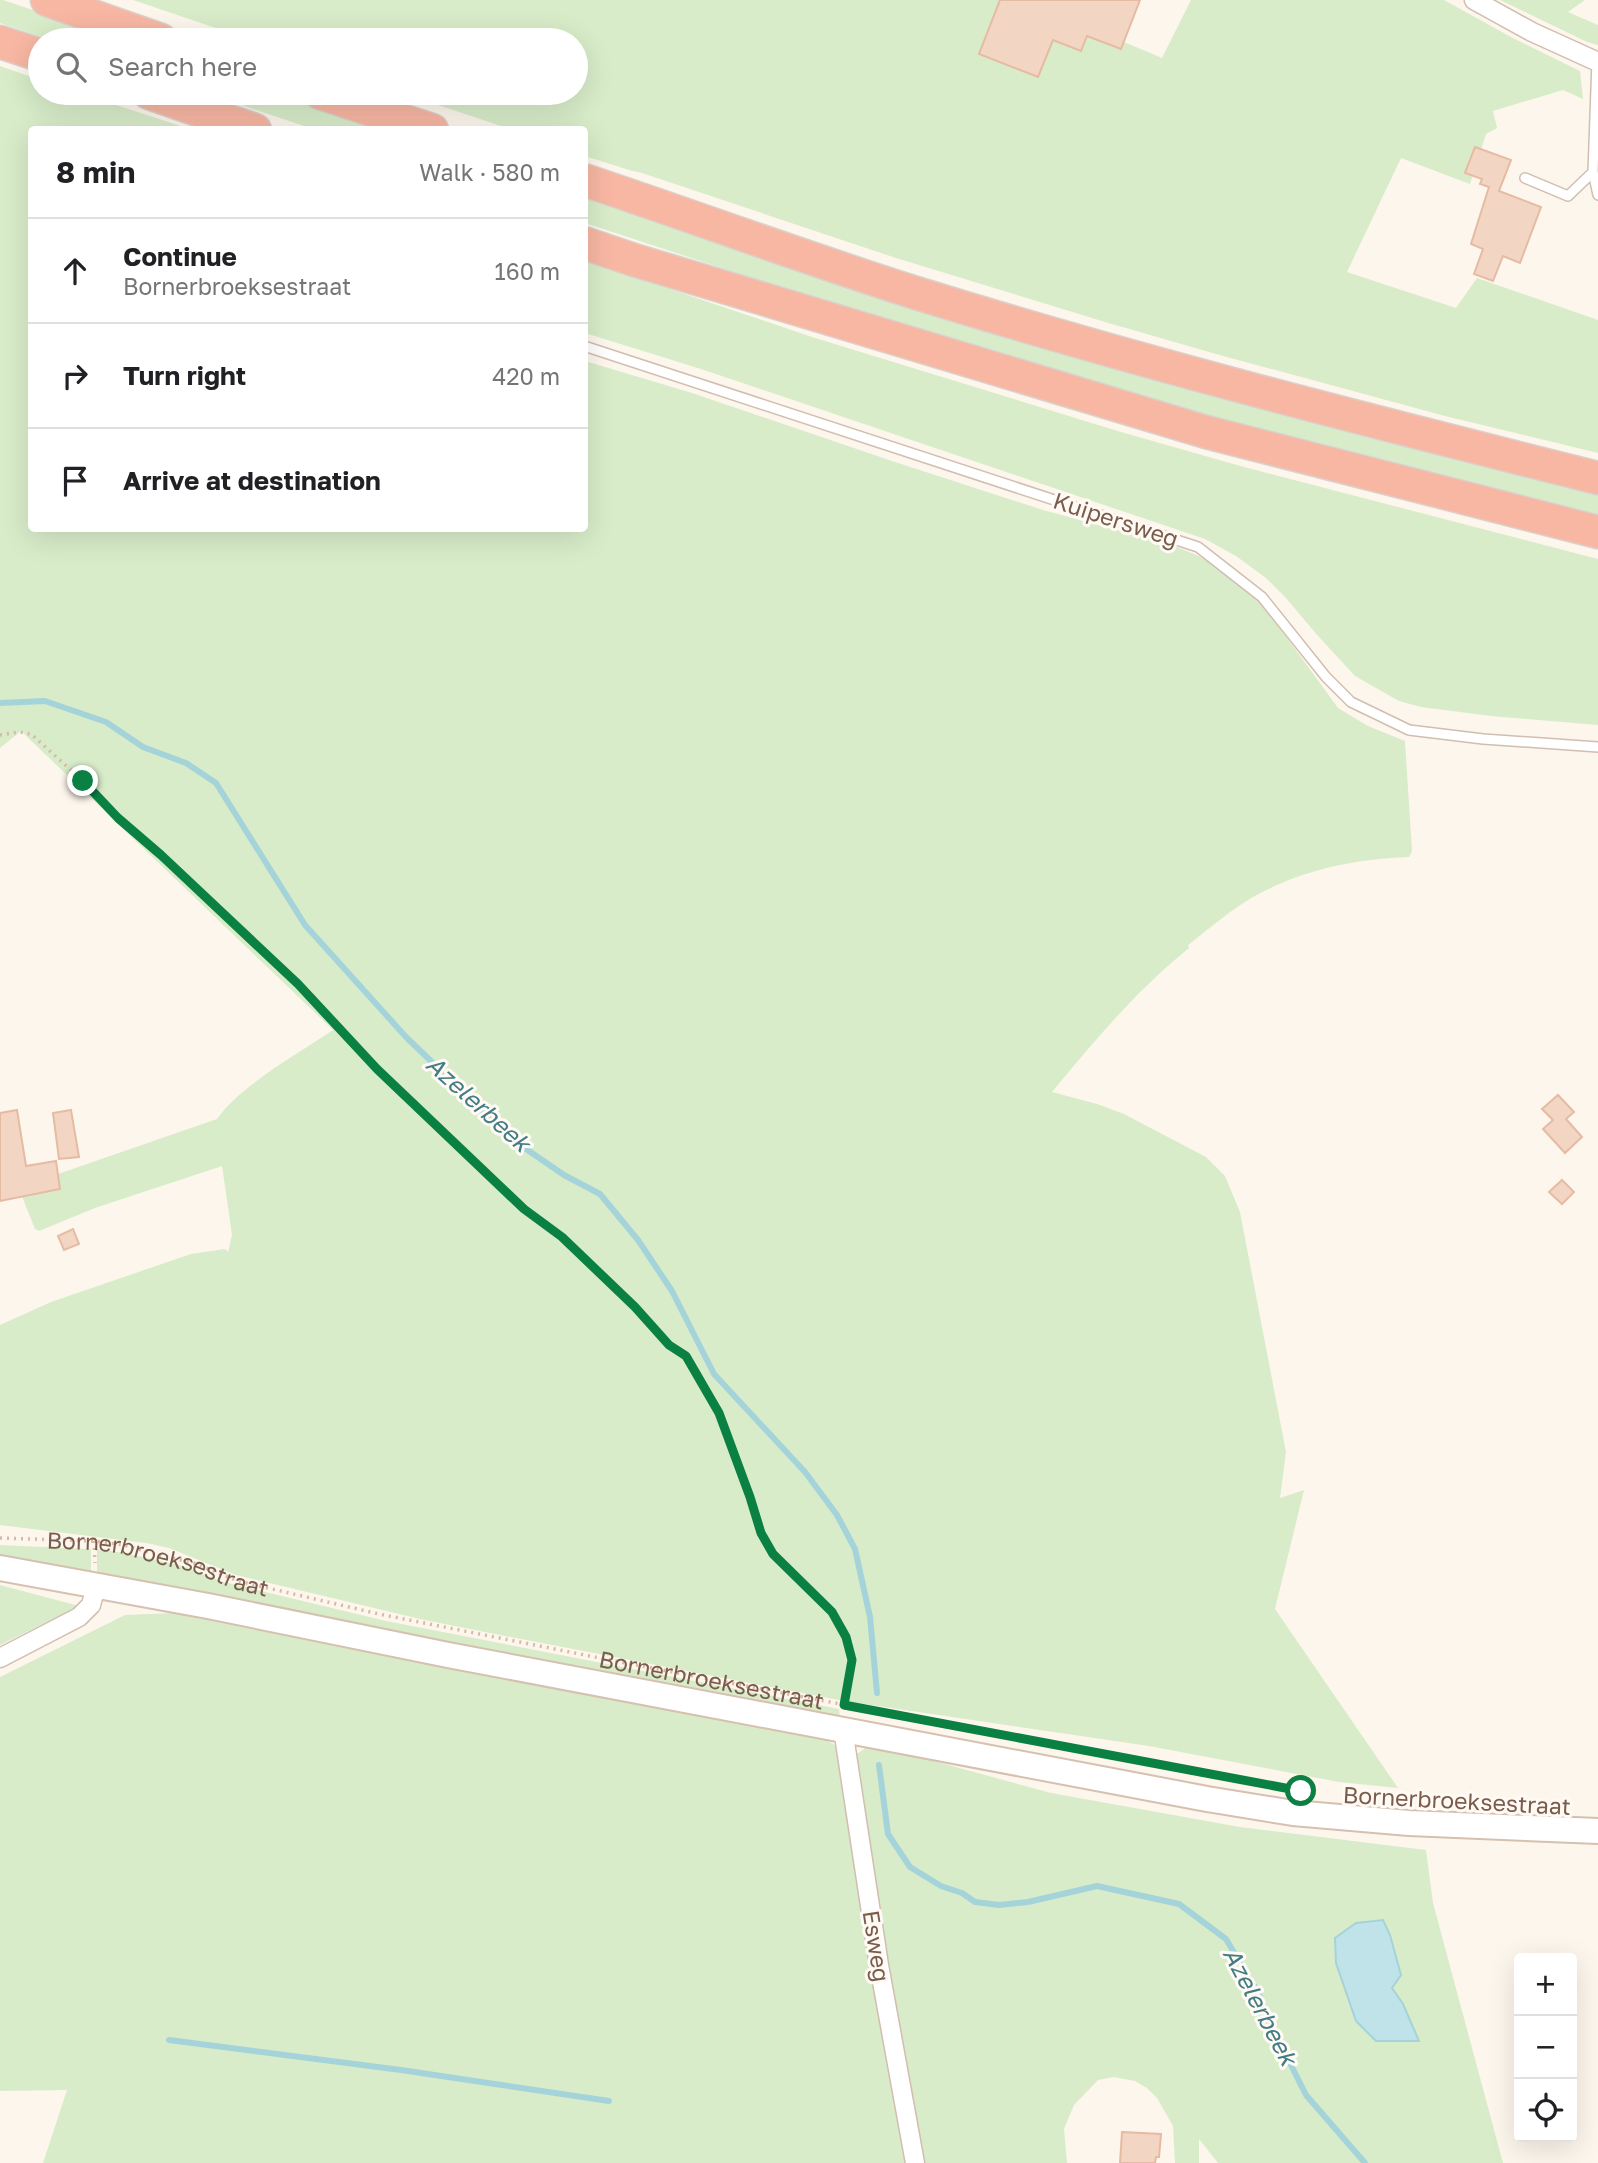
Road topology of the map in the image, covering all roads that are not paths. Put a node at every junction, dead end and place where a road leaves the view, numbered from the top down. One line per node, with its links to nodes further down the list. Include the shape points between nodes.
1 (47, 0): 3 (highway)
2 (1474, 0): 6 (street)
3 (127, 28)
4 (0, 42): 5 (highway)
5 (28, 51)
6 (1598, 61): 11 (lane)
7 (183, 105): 9 (highway)
8 (356, 105): 10 (highway)
9 (244, 126)
10 (420, 126)
11 (1593, 172): 12 (lane, via 1569,195); 14 (lane)
12 (1525, 178)
13 (588, 181): 17 (highway, via 1022,324)
14 (1598, 195)
15 (588, 244): 18 (highway, via 1206,432)
16 (588, 347): 19 (lane, Kuipersweg, via 1198,547 1262,597 1351,702 1409,730)
17 (1598, 478)
18 (1598, 532)
19 (1598, 747)
20 (0, 1569): 21 (main road, Bornerbroeksestraat)
21 (96, 1587): 22 (street, via 91,1605 79,1618); 23 (main road, Bornerbroeksestraat, via 461,1658)
22 (0, 1658)
23 (843, 1717): 24 (main road, Bornerbroeksestraat, via 1207,1799 1293,1813); 25 (street, Esweg, via 879,1965)
24 (1598, 1831)
25 (915, 2163)

